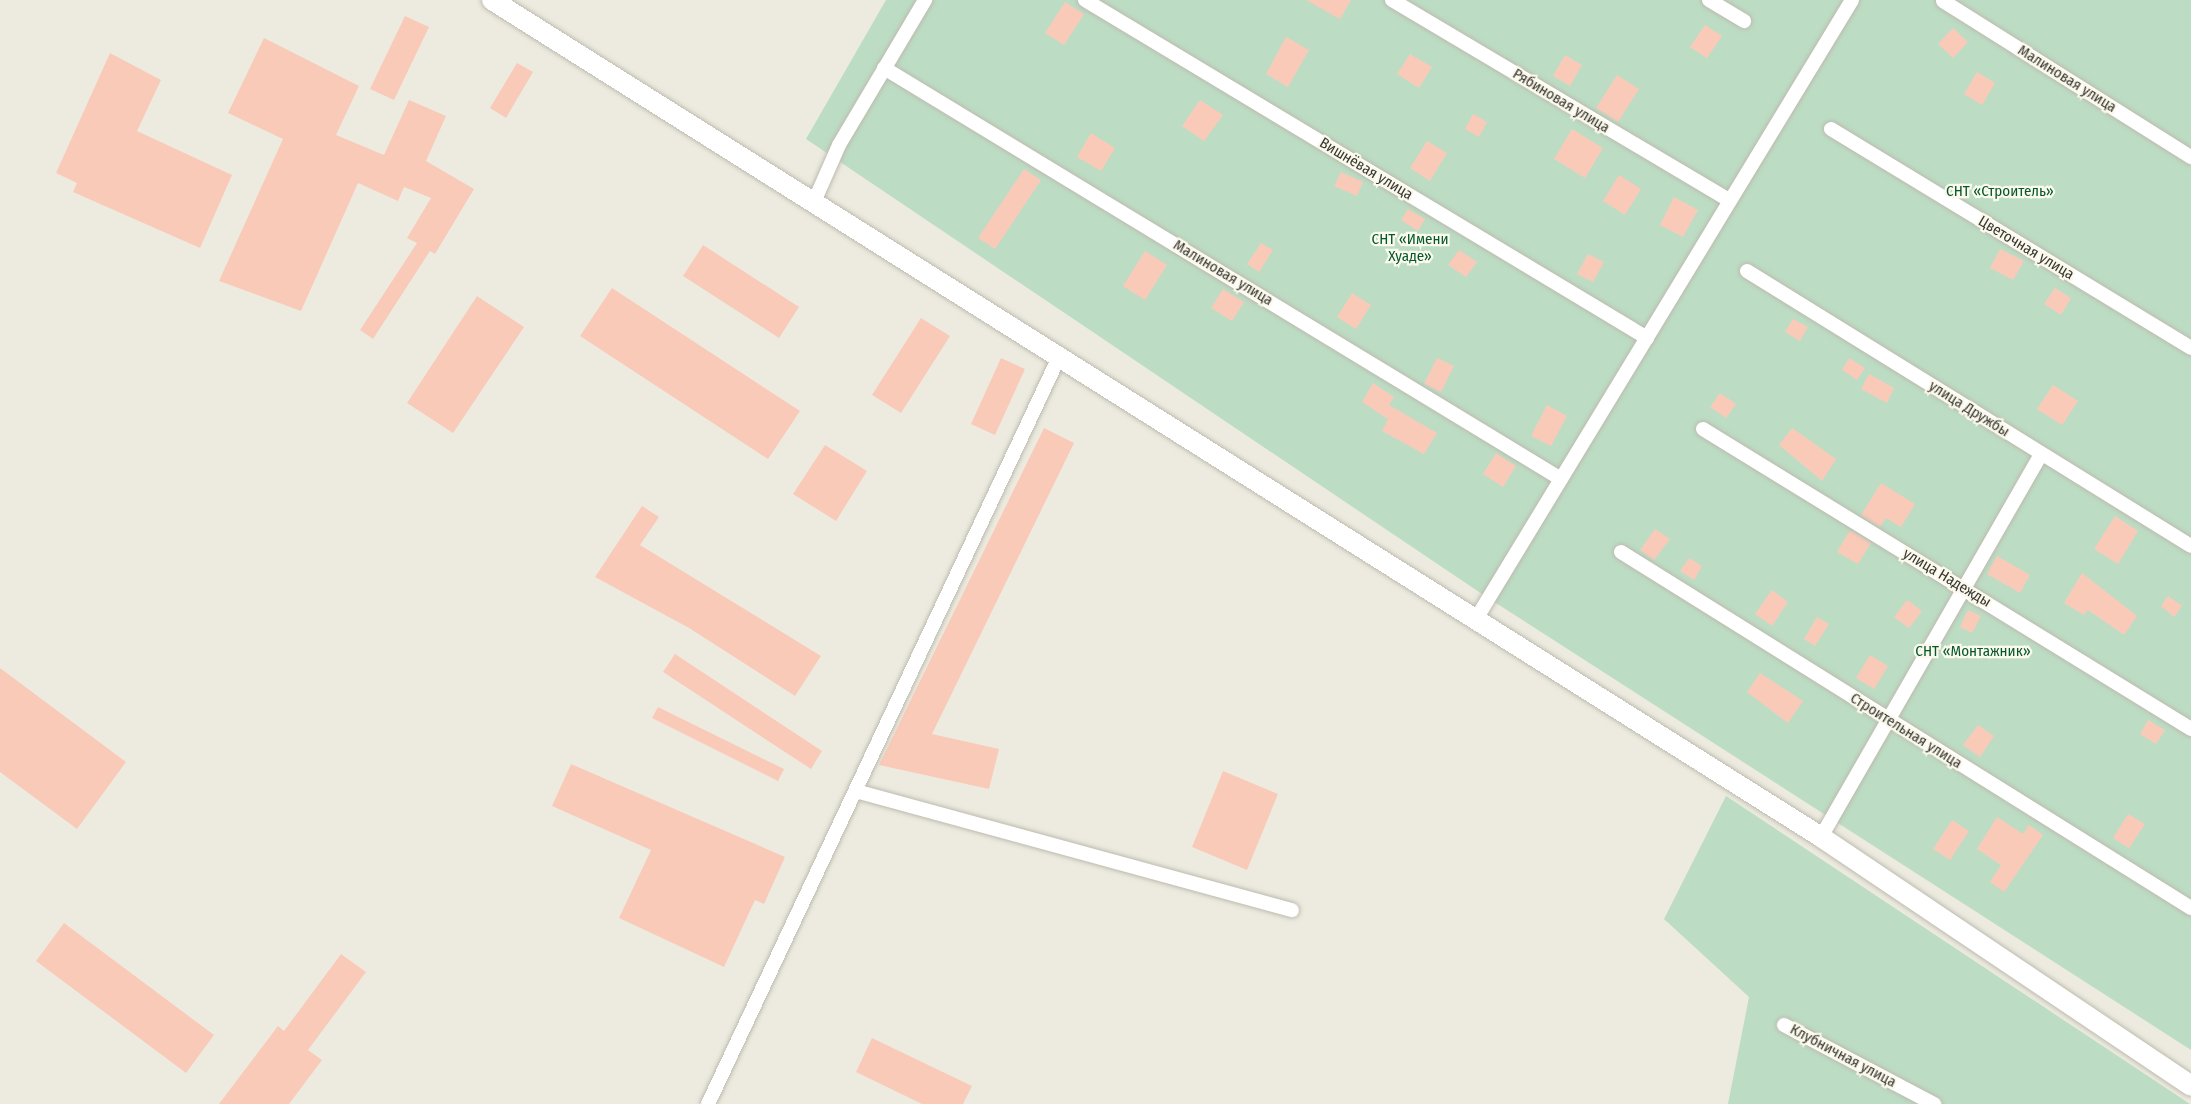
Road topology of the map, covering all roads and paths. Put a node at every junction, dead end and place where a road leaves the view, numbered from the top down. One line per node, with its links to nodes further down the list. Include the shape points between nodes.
1 (492, 0): 13 (street)
2 (925, 0): 9 (street)
3 (1085, 0): 15 (street, Вишнёвая улица)
4 (1392, 0): 12 (street, Рябиновая улица)
5 (1709, 0): 8 (street)
6 (1852, 0): 12 (street)
7 (1943, 1): 11 (street, Малиновая улица)
8 (1744, 21)
9 (884, 68): 13 (street); 20 (street, Малиновая улица)
10 (1831, 129): 16 (street, Цветочная улица)
11 (2191, 157)
12 (1730, 201): 15 (street)
13 (814, 202): 17 (street)
14 (1747, 271): 19 (street, улица Дружбы)
15 (1647, 338): 20 (street)
16 (2191, 348)
17 (1059, 357): 24 (street); 27 (street)
18 (1703, 429): 23 (street, улица Надежды)
19 (2041, 454): 21 (street, улица Дружбы); 23 (street)
20 (1561, 479): 24 (street)
21 (2191, 546)
22 (1621, 552): 25 (street, Строительная улица)
23 (1964, 588): 25 (street); 26 (street, улица Надежды)
24 (1476, 619): 28 (street)
25 (1888, 720): 28 (street); 29 (street, Строительная улица)
26 (2191, 729)
27 (856, 791): 30 (street); 33 (street)
28 (1821, 837): 32 (street)
29 (2191, 908)
30 (1292, 910)
31 (1784, 1025): 34 (street, Клубничная улица)
32 (2189, 1082)
33 (708, 1104)
34 (1934, 1104)

